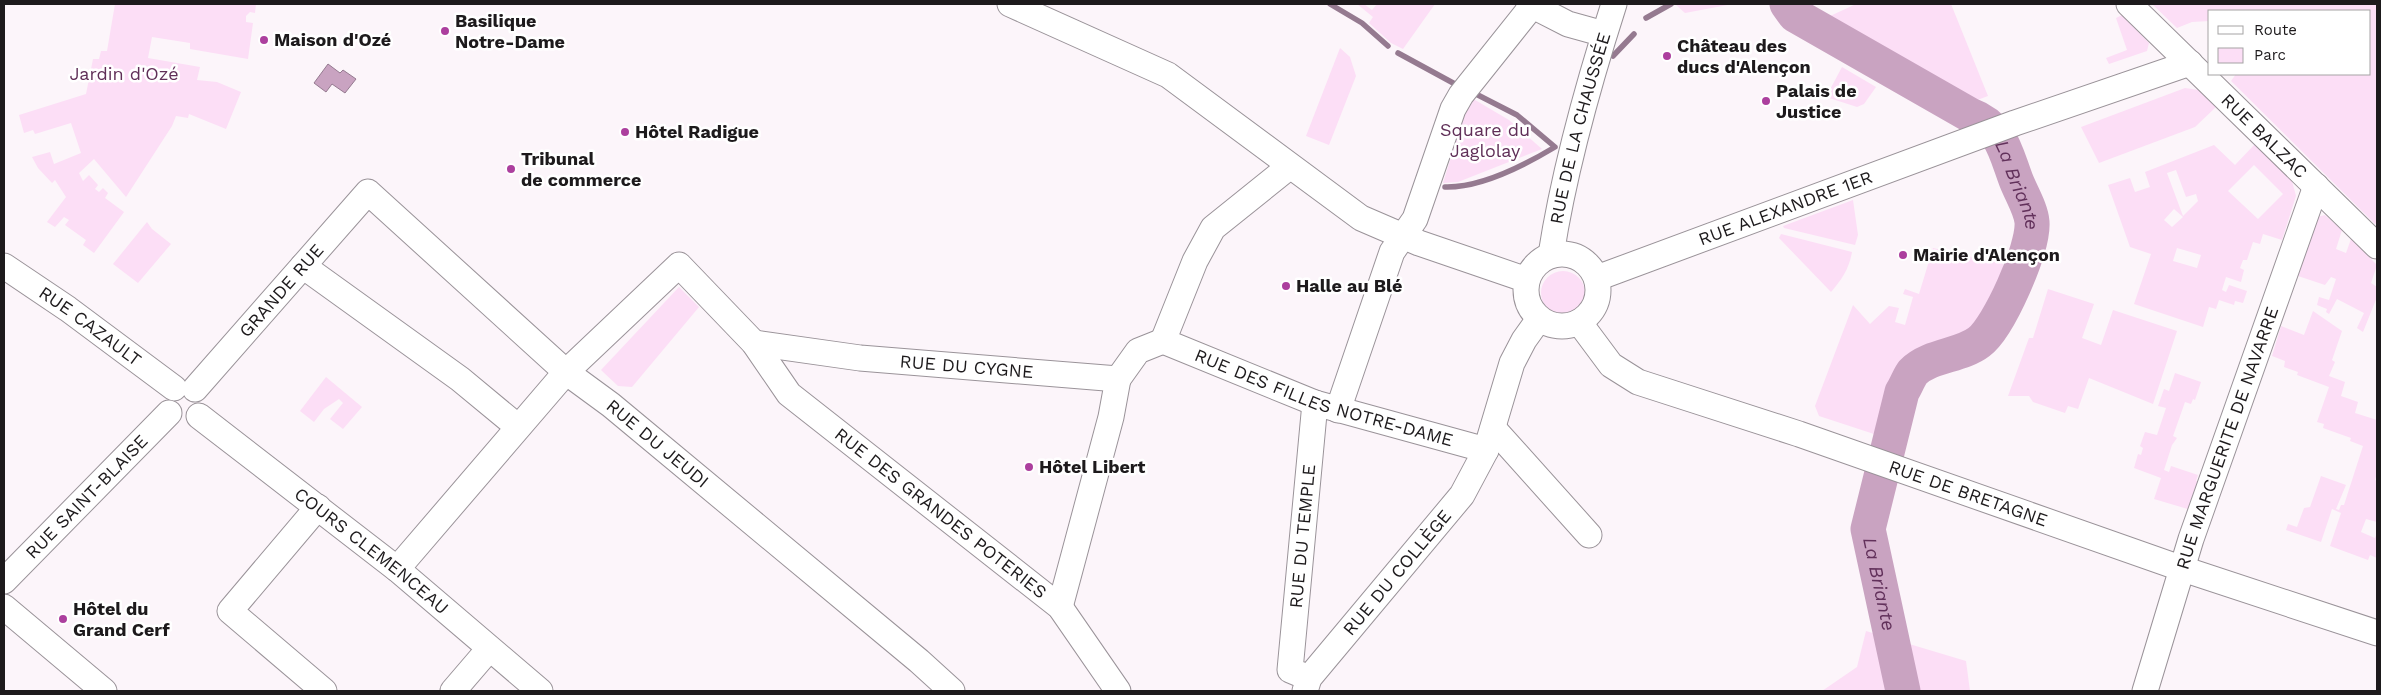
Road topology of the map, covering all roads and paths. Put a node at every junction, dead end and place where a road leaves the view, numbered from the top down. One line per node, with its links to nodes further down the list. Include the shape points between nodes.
1 (1010, 4): 5 (street)
2 (1614, 4): 6 (street, RUE DE LA CHAUSSÉE)
3 (2129, 4): 7 (street, RUE BALZAC)
4 (1531, 5): 6 (street, via 1568,24); 11 (street, RUE DU TEMPLE, via 1453,109 1415,219)
5 (1039, 9): 8 (street, via 1168,76)
6 (1604, 34): 13 (street, RUE DE LA CHAUSSÉE, via 1558,215)
7 (2190, 64): 9 (street, RUE BALZAC); 16 (street, RUE ALEXANDRE 1ER, via 2009,126)
8 (1289, 166): 11 (street, via 1361,218); 20 (street, via 1213,228 1195,261)
9 (2316, 186): 12 (street, RUE BALZAC); 33 (street, RUE MARGUERITE DE NAVARRE)
10 (368, 192): 15 (street, GRANDE RUE); 22 (street, RUE DU JEUDI)
11 (1402, 236): 17 (street); 25 (street, RUE DU TEMPLE, via 1392,252)
12 (2377, 246)
13 (1551, 255): 16 (street, via 1569,253 1586,261); 17 (street, via 1536,264)
14 (4, 266): 24 (street, RUE CAZAULT)
15 (303, 266): 24 (street, GRANDE RUE); 28 (street, via 460,379)
16 (1597, 278): 19 (street, via 1599,293 1593,310)
17 (1527, 280): 18 (street, via 1530,308)
18 (1539, 318): 19 (street, via 1552,325 1566,326); 29 (street, via 1512,363)
19 (1579, 322): 33 (street, RUE DE BRETAGNE, via 1611,365 1638,382 1868,458)
20 (1163, 341): 23 (street, via 1138,351); 25 (street, RUE DES FILLES NOTRE-DAME)
21 (754, 343): 22 (street, RUE DES GRANDES POTERIES, via 679,265); 23 (street, RUE DU CYGNE, via 860,358); 35 (street, RUE DES GRANDES POTERIES, via 789,394)
22 (566, 372): 28 (street); 44 (street, RUE DU JEUDI, via 642,430)
23 (1118, 379): 35 (street, via 1111,417)
24 (185, 388): 26 (street, via 166,402); 27 (street, via 203,398)
25 (1326, 406): 29 (street, RUE DES FILLES NOTRE-DAME); 39 (street, RUE DU TEMPLE)
26 (169, 413): 27 (street, via 172,418 183,422); 34 (street, RUE SAINT-BLAISE)
27 (199, 416): 30 (street, COURS CLEMENCEAU)
28 (518, 427): 32 (street)
29 (1490, 439): 31 (street); 39 (street, RUE DU COLLÈGE, via 1462,495 1401,571)
30 (318, 508): 32 (street, COURS CLEMENCEAU); 41 (street, via 230,611)
31 (1589, 535)
32 (397, 569): 38 (street, COURS CLEMENCEAU)
33 (2183, 569): 37 (street, RUE DE BRETAGNE); 46 (street, RUE MARGUERITE DE NAVARRE)
34 (4, 581)
35 (1060, 606): 45 (street, RUE DES GRANDES POTERIES)
36 (4, 607): 40 (street)
37 (2377, 633)
38 (489, 648): 42 (street); 43 (street, COURS CLEMENCEAU)
39 (1301, 680)
40 (104, 691)
41 (324, 691)
42 (453, 691)
43 (540, 691)
44 (952, 691)
45 (1118, 691)
46 (2145, 691)

